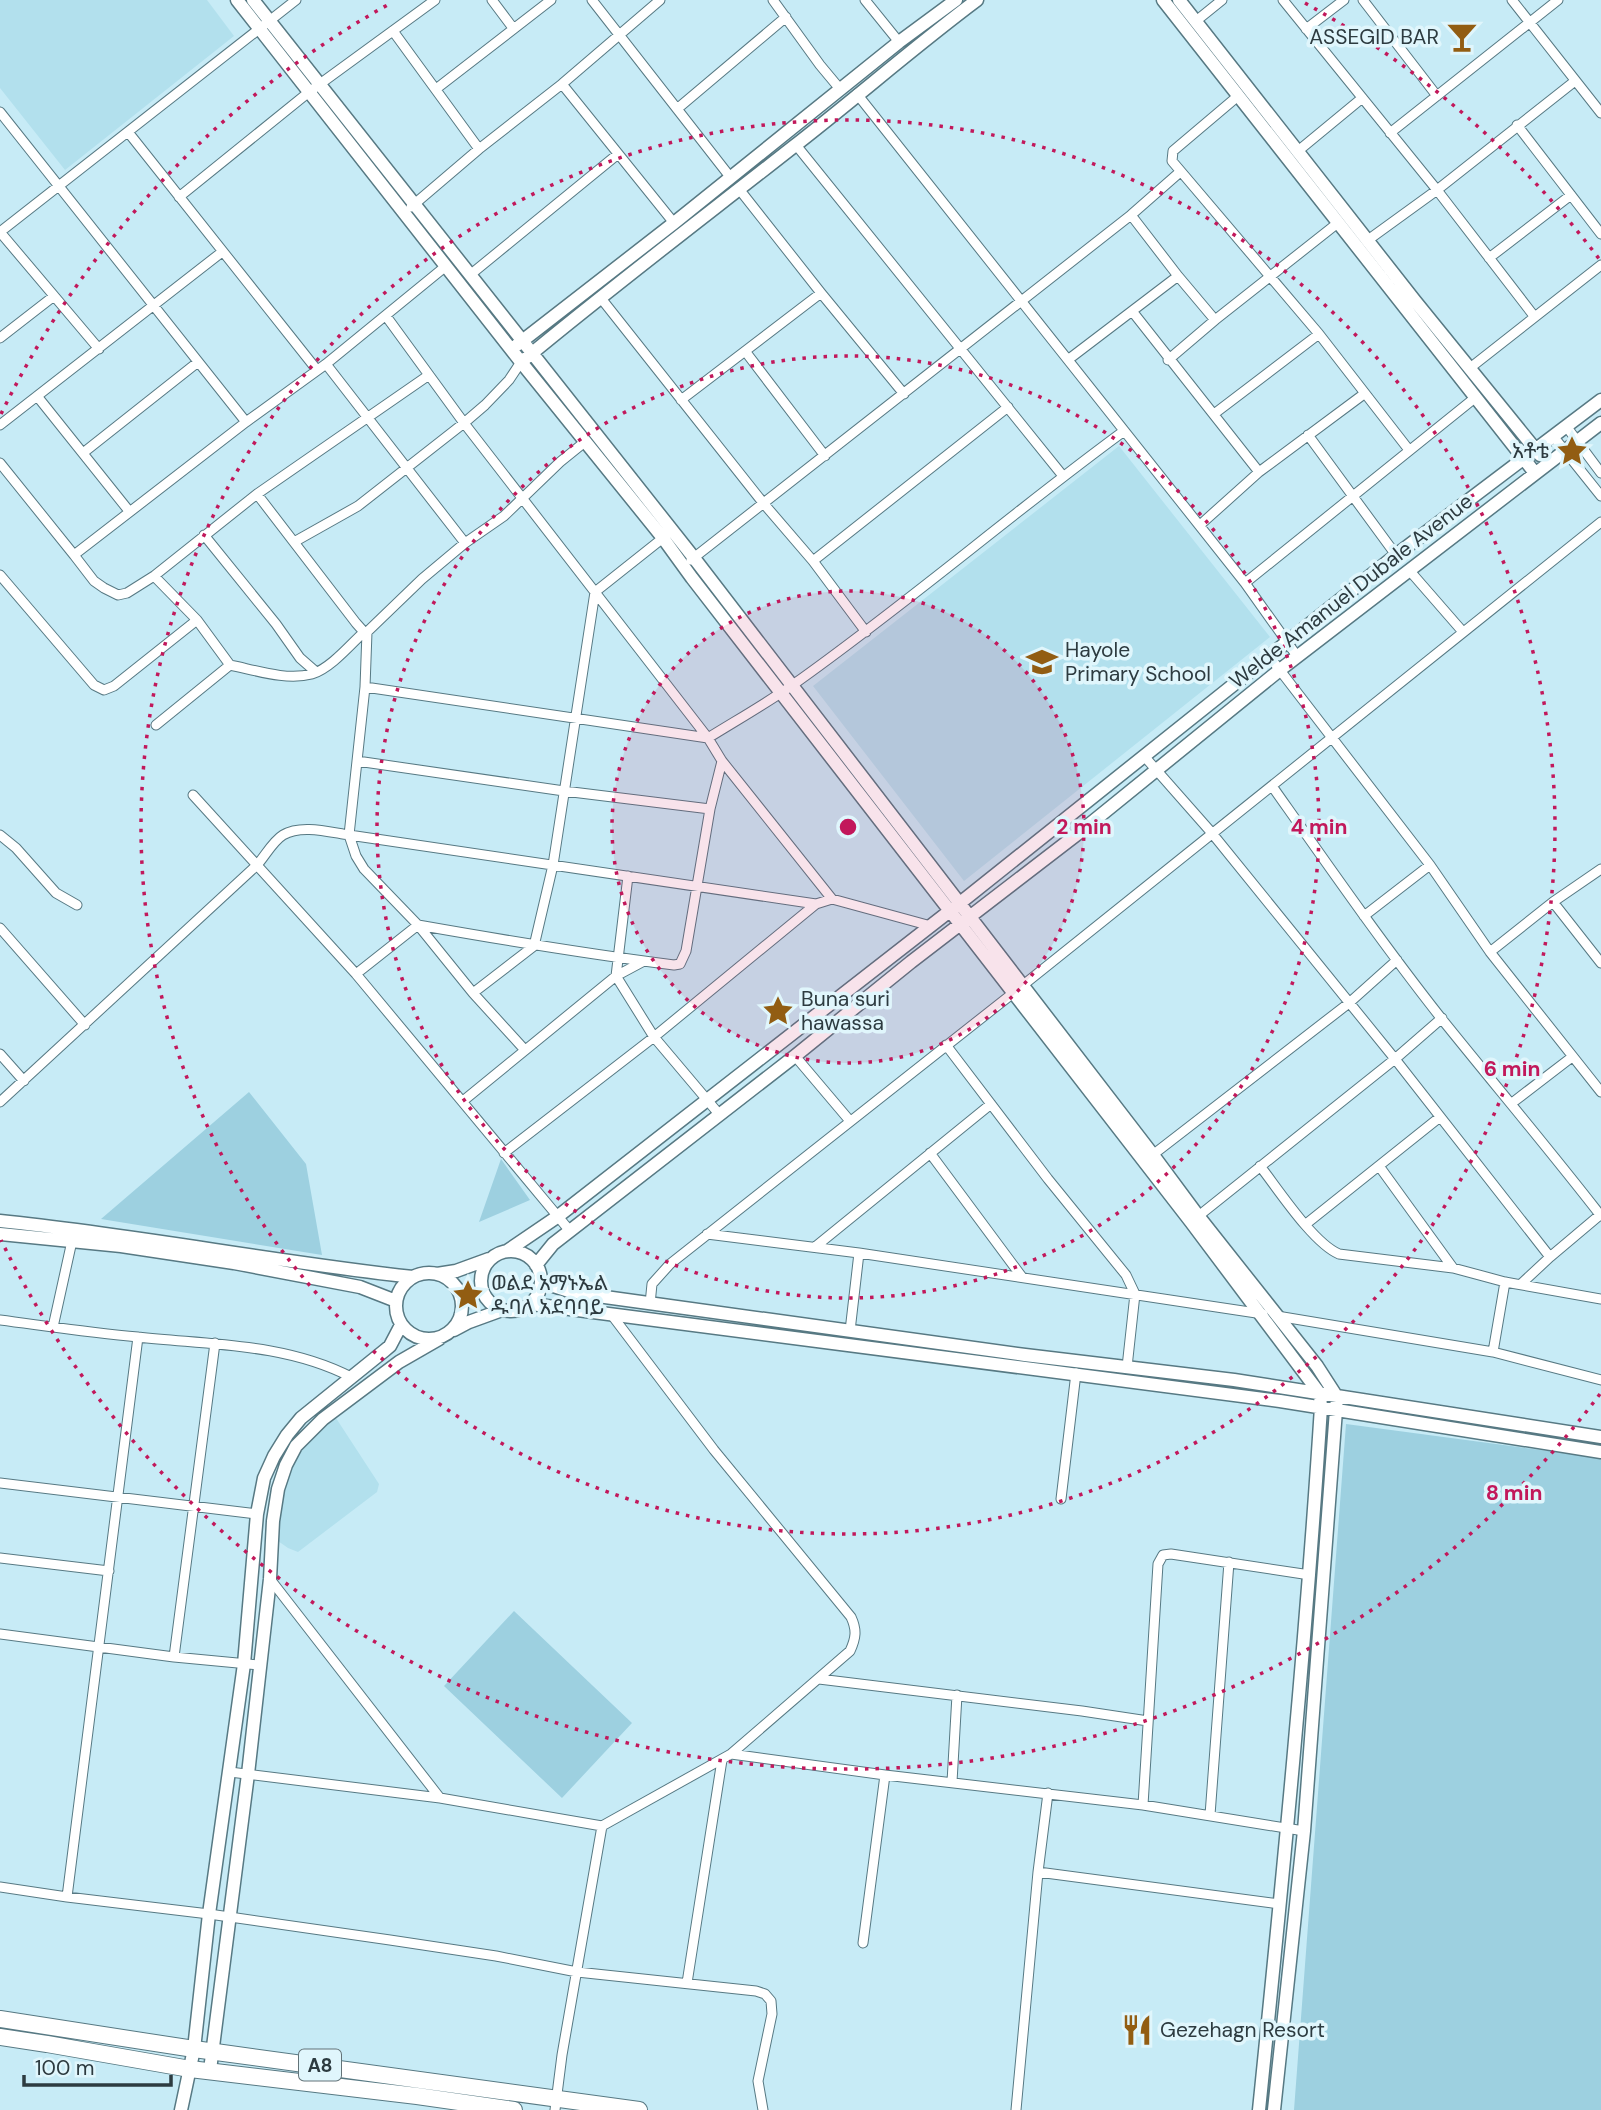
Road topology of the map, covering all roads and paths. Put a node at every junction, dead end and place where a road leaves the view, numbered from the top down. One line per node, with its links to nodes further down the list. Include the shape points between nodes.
1 (237, 0): 24 (main road)
2 (253, 0): 24 (main road)
3 (296, 0): 24 (street)
4 (435, 0): 27 (street)
5 (492, 0): 25 (street)
6 (551, 0): 25 (street)
7 (592, 0): 28 (street)
8 (660, 0): 28 (street)
9 (773, 0): 21 (street)
10 (865, 0): 29 (street)
11 (956, 0): 29 (main road)
12 (977, 0): 35 (main road)
13 (1163, 0): 36 (main road)
14 (1179, 0): 22 (main road)
15 (1222, 0): 22 (street)
16 (1283, 0): 26 (street)
17 (1344, 0): 26 (street)
18 (1363, 0): 37 (street)
19 (1513, 0): 23 (street)
20 (1558, 0): 23 (street)
21 (786, 17): 34 (street); 39 (street)
22 (1196, 21): 47 (main road)
23 (1530, 23): 30 (street); 37 (street)
24 (264, 24): 32 (main road); 43 (street)
25 (513, 29): 33 (street)
26 (1306, 29): 38 (street)
27 (393, 31): 32 (street); 33 (street)
28 (619, 35): 31 (street); 39 (street)
29 (899, 42): 34 (main road)
30 (1575, 81): 41 (street); 42 (street)
31 (562, 84): 46 (street); 48 (street)
32 (314, 88): 55 (street); 56 (main road)
33 (436, 89): 46 (street)
34 (841, 89): 50 (main road)
35 (857, 94): 45 (main road); 73 (street)
36 (1238, 96): 49 (street, via 1173,151 1172,161); 58 (main road)
37 (1437, 96): 44 (street)
38 (1362, 99): 44 (street); 47 (street)
39 (677, 109): 50 (street)
40 (0, 112): 51 (street)
41 (1601, 113)
42 (1517, 125): 53 (street); 54 (street)
43 (128, 132): 51 (street); 55 (street)
44 (1390, 133): 53 (street)
45 (796, 145): 52 (main road); 83 (street)
46 (479, 149): 56 (street)
47 (1298, 151): 62 (main road)
48 (618, 154): 60 (street); 67 (street)
49 (1180, 172): 57 (street); 69 (street)
50 (731, 177): 60 (main road)
51 (58, 186): 59 (street); 74 (street)
52 (739, 189): 70 (street); 72 (main road)
53 (1437, 190): 62 (street); 64 (street)
54 (1571, 195): 61 (street); 64 (street)
55 (179, 197): 63 (street)
56 (409, 208): 66 (main road); 67 (main road)
57 (1131, 215): 68 (street); 73 (street)
58 (1339, 222): 69 (street); 96 (main road)
59 (3, 223): 71 (street, via 0,232)
60 (674, 223): 81 (main road)
61 (1601, 234)
62 (1368, 240): 90 (main road)
63 (222, 253): 74 (street); 91 (street)
64 (1489, 258): 77 (street)
65 (1601, 265): 77 (street)
66 (446, 266): 76 (street); 81 (main road)
67 (470, 275): 81 (main road)
68 (1178, 276): 75 (street); 78 (street)
69 (1270, 276): 78 (street); 79 (street)
70 (821, 293): 84 (street); 93 (street)
71 (54, 296): 80 (street); 82 (street)
72 (600, 297): 85 (main road); 97 (street)
73 (1022, 301): 83 (street); 86 (street)
74 (154, 306): 82 (street); 88 (street)
75 (1132, 312): 86 (street); 87 (street)
76 (386, 316): 89 (street); 92 (street)
77 (1534, 316): 90 (street)
78 (1215, 320): 87 (street)
79 (1319, 334): 94 (street); 100 (street)
80 (0, 338)
81 (516, 345): 85 (main road)
82 (99, 349): 95 (street)
83 (962, 349): 93 (street); 99 (street)
84 (745, 351): 97 (street); 116 (street)
85 (526, 358): 103 (street); 110 (main road); 139 (main road)
86 (1069, 359): 107 (street)
87 (1168, 359): 100 (street)
88 (198, 362): 102 (street); 115 (street)
89 (326, 364): 91 (street); 101 (street)
90 (1469, 368): 112 (main road)
91 (317, 370): 102 (street)
92 (429, 375): 101 (street); 103 (street)
93 (904, 394): 116 (street)
94 (1364, 394): 108 (street); 113 (street)
95 (37, 396): 105 (street); 115 (street)
96 (1476, 397): 113 (street); 117 (main road)
97 (681, 400): 129 (street)
98 (1601, 400): 106 (main road)
99 (1008, 407): 124 (street); 140 (street)
100 (1214, 415): 121 (street)
101 (368, 417): 120 (street); 125 (street)
102 (246, 422): 130 (street)
103 (464, 423): 120 (street); 128 (street)
104 (1601, 423): 111 (main road, Welde Amanuel Dubale Avenue)
105 (0, 425)
106 (1566, 426): 109 (main road); 111 (street)
107 (1124, 431): 124 (street); 132 (street)
108 (1308, 435): 121 (street); 126 (street)
109 (1552, 436): 112 (main road); 114 (street)
110 (586, 441): 128 (street); 134 (main road)
111 (1577, 442): 114 (main road, Welde Amanuel Dubale Avenue); 123 (street)
112 (1535, 449): 117 (main road); 119 (main road)
113 (1409, 450): 126 (street)
114 (1565, 451): 119 (main road, Welde Amanuel Dubale Avenue); 127 (street)
115 (83, 453): 130 (street)
116 (825, 456): 129 (street)
117 (1524, 457): 122 (main road); 138 (main road)
118 (0, 463): 137 (street)
119 (1547, 464): 122 (main road, Welde Amanuel Dubale Avenue)
120 (406, 468): 135 (street, via 358,506); 136 (street)
121 (1259, 472): 132 (street)
122 (1535, 473): 142 (main road, Welde Amanuel Dubale Avenue)
123 (1601, 473)
124 (1063, 476): 149 (street)
125 (257, 494): 133 (street); 135 (street)
126 (1352, 496): 138 (street); 145 (street)
127 (1601, 496)
128 (524, 498): 136 (street); 146 (street)
129 (764, 504): 139 (street); 140 (street)
130 (129, 511): 137 (street)
131 (1601, 522): 150 (street)
132 (1200, 525): 145 (street)
133 (204, 535): 144 (street); 156 (street, via 300,658)
134 (663, 538): 141 (main road); 146 (street)
135 (294, 542): 148 (street)
136 (465, 543): 148 (street)
137 (74, 555): 144 (street, via 94,581 118,595)
138 (1396, 555): 151 (main road)
139 (694, 558): 141 (street); 158 (main road)
140 (813, 561): 149 (street)
141 (683, 566): 158 (main road)
142 (1409, 570): 150 (street); 153 (main road, Welde Amanuel Dubale Avenue)
143 (0, 575): 147 (street, via 103,690)
144 (154, 576): 147 (street)
145 (1245, 583): 151 (street)
146 (595, 592): 159 (street); 161 (street)
147 (197, 620): 154 (street)
148 (365, 632): 156 (street); 157 (street)
149 (866, 632): 158 (street)
150 (1463, 632): 162 (street)
151 (1286, 642): 152 (main road); 153 (street)
152 (1269, 656): 155 (street); 163 (main road)
153 (1297, 656): 155 (main road, Welde Amanuel Dubale Avenue)
154 (230, 665): 156 (street, via 286,676); 160 (street)
155 (1280, 669): 162 (street); 166 (main road, Welde Amanuel Dubale Avenue)
156 (316, 672)
157 (365, 687): 159 (street); 164 (street)
158 (787, 689): 161 (street); 184 (main road)
159 (574, 719): 161 (street); 168 (street)
160 (156, 725)
161 (708, 738): 165 (street)
162 (1330, 738): 167 (street); 176 (street)
163 (1144, 756): 166 (street); 184 (main road)
164 (358, 761): 168 (street); 173 (street)
165 (722, 761): 170 (street); 180 (street)
166 (1156, 769): 171 (street); 186 (main road, Welde Amanuel Dubale Avenue)
167 (1272, 786): 171 (street); 185 (street)
168 (564, 791): 170 (street); 174 (street)
169 (192, 795): 175 (street)
170 (710, 809): 179 (street)
171 (1212, 832): 198 (street); 201 (street)
172 (0, 835): 183 (street, via 57,893)
173 (349, 835): 174 (street); 175 (street, via 295,831 282,836); 187 (street, via 364,869)
174 (553, 864): 178 (street); 190 (street)
175 (257, 865): 196 (street); 204 (street)
176 (1430, 865): 185 (street); 191 (street)
177 (1601, 869): 181 (street)
178 (628, 876): 179 (street); 192 (street)
179 (697, 885): 182 (street); 194 (street, via 680,964)
180 (832, 900): 182 (street); 188 (street)
181 (1553, 902): 191 (street); 195 (street)
182 (816, 904): 205 (street)
183 (77, 905)
184 (955, 907): 186 (main road); 188 (main road)
185 (1364, 916): 193 (street)
186 (965, 920): 198 (main road); 202 (main road, Welde Amanuel Dubale Avenue)
187 (418, 925): 190 (street); 196 (street); 199 (street)
188 (931, 926): 200 (main road)
189 (0, 928): 204 (street)
190 (534, 946): 192 (street); 199 (street)
191 (1490, 952): 210 (street)
192 (617, 958): 194 (street); 197 (street)
193 (1397, 960): 201 (street); 203 (street)
194 (645, 961): 197 (street)
195 (1601, 963)
196 (356, 974): 215 (street)
197 (616, 976): 205 (street); 207 (street)
198 (1018, 989): 206 (street); 224 (main road)
199 (472, 993): 207 (street)
200 (844, 993): 202 (main road); 214 (main road)
201 (1349, 1003): 211 (street); 224 (street)
202 (854, 1007): 209 (main road, Welde Amanuel Dubale Avenue)
203 (1442, 1018): 211 (street); 217 (street)
204 (85, 1025): 212 (street)
205 (654, 1037): 214 (street); 222 (street)
206 (946, 1045): 218 (street); 221 (street)
207 (524, 1049): 215 (street)
208 (0, 1054): 212 (street)
209 (795, 1056): 219 (main road, Welde Amanuel Dubale Avenue); 221 (street)
210 (1572, 1057): 213 (street); 217 (street)
211 (1395, 1059): 220 (street); 225 (street)
212 (24, 1081): 216 (street)
213 (1601, 1092)
214 (707, 1100): 219 (street); 228 (main road)
215 (463, 1101): 222 (street)
216 (0, 1102)
217 (1512, 1103): 227 (street)
218 (991, 1104): 223 (street); 250 (street, via 1116,1262)
219 (719, 1114): 233 (main road, Welde Amanuel Dubale Avenue)
220 (1440, 1117): 226 (street); 240 (street)
221 (850, 1121): 235 (street)
222 (504, 1153): 228 (street)
223 (930, 1153): 237 (street); 246 (street)
224 (1149, 1158): 229 (main road)
225 (1260, 1166): 229 (street); 231 (street)
226 (1379, 1166): 231 (street); 243 (street)
227 (1601, 1215): 240 (street)
228 (557, 1217): 233 (street); 238 (main road)
229 (1195, 1220): 256 (main road); 258 (main road)
230 (0, 1221): 232 (main road)
231 (1306, 1224): 243 (street, via 1339,1254)
232 (82, 1229): 236 (street); 245 (main road)
233 (569, 1231): 242 (main road, Welde Amanuel Dubale Avenue)
234 (0, 1234): 236 (main road)
235 (707, 1234): 237 (street); 254 (street, via 659,1275 652,1284)
236 (72, 1241): 252 (main road, via 209,1259 360,1287); 261 (street)
237 (816, 1247): 239 (street)
238 (507, 1251): 241 (main road); 242 (main road, via 529,1256)
239 (859, 1253): 246 (street); 262 (street)
240 (1549, 1257): 249 (street)
241 (489, 1259): 244 (main road); 255 (main road, via 482,1270 484,1295)
242 (536, 1265): 247 (main road)
243 (1453, 1268): 248 (street)
244 (437, 1274): 245 (main road); 263 (main road, via 448,1278 462,1298 459,1322)
245 (413, 1277): 252 (main road, via 403,1285)
246 (1022, 1277): 250 (street)
247 (541, 1282): 253 (main road); 254 (main road)
248 (1505, 1282): 249 (street); 266 (street)
249 (1521, 1284): 251 (street)
250 (1135, 1294): 256 (street); 267 (street)
251 (1601, 1298)
252 (396, 1301): 260 (main road)
253 (531, 1304): 255 (main road, via 514,1312); 257 (main road)
254 (650, 1304): 262 (main road)
255 (502, 1310): 263 (main road)
256 (1260, 1313): 258 (street); 271 (main road)
257 (611, 1314): 268 (main road); 292 (street, via 714,1450 851,1617 856,1640)
258 (1276, 1316): 266 (street); 272 (main road, via 1317,1366)
259 (0, 1320): 261 (street)
260 (401, 1325): 263 (main road, via 415,1338); 269 (main road, via 390,1346)
261 (53, 1327): 264 (street)
262 (850, 1331): 267 (main road)
263 (445, 1336): 279 (main road, via 398,1362 309,1432 286,1465)
264 (138, 1337): 265 (street); 276 (street)
265 (215, 1343): 269 (street, via 299,1356); 280 (street)
266 (1493, 1352): 270 (street)
267 (1127, 1367): 271 (main road, via 1234,1380)
268 (1076, 1373): 271 (main road); 277 (street)
269 (351, 1377): 278 (main road, via 286,1435 264,1478)
270 (1601, 1380)
271 (1320, 1401): 272 (main road); 285 (main road)
272 (1337, 1403): 273 (main road); 274 (main road); 307 (main road)
273 (1601, 1437)
274 (1601, 1452)
275 (0, 1483): 276 (street)
276 (119, 1498): 280 (street); 284 (street)
277 (1061, 1499)
278 (260, 1500): 279 (main road); 281 (main road)
279 (276, 1501): 286 (main road)
280 (194, 1505): 281 (street); 289 (street)
281 (257, 1514): 290 (main road)
282 (0, 1558): 284 (street)
283 (1229, 1562): 285 (street); 294 (street, via 1171,1554 1163,1555 1158,1564); 304 (street)
284 (110, 1572): 288 (street)
285 (1310, 1575): 306 (main road)
286 (270, 1579): 291 (main road); 302 (street)
287 (0, 1634): 288 (street)
288 (100, 1647): 289 (street); 310 (street)
289 (174, 1657): 290 (street)
290 (244, 1664): 291 (street); 297 (main road)
291 (260, 1665): 298 (main road)
292 (819, 1679): 293 (street); 295 (street)
293 (957, 1695): 294 (street); 300 (street)
294 (1149, 1721): 303 (street)
295 (731, 1754): 296 (street); 299 (street)
296 (722, 1760): 305 (street); 316 (street)
297 (230, 1772): 298 (street); 312 (main road)
298 (248, 1774): 302 (street); 313 (main road)
299 (885, 1775): 300 (street); 314 (street)
300 (952, 1782): 301 (street)
301 (1048, 1793): 303 (street); 308 (street)
302 (440, 1798): 305 (street)
303 (1143, 1805): 304 (street)
304 (1210, 1815): 306 (street)
305 (601, 1826): 315 (street)
306 (1288, 1829): 307 (street); 311 (main road)
307 (1304, 1831): 330 (main road)
308 (1038, 1872): 311 (street); 328 (street)
309 (0, 1887): 310 (street)
310 (67, 1897): 312 (street)
311 (1280, 1905): 329 (main road)
312 (209, 1914): 313 (street); 319 (main road)
313 (228, 1917): 315 (street); 320 (main road)
314 (863, 1943)
315 (577, 1972): 316 (street); 323 (street)
316 (687, 1983): 327 (street, via 756,1991 771,2001 758,2081)
317 (0, 2020): 319 (highway, A8)
318 (0, 2037): 321 (highway, A8)
319 (194, 2049): 320 (highway, A8); 321 (main road)
320 (212, 2050): 322 (main road); 323 (highway, A8)
321 (190, 2069): 322 (highway, A8); 324 (main road)
322 (210, 2070): 325 (highway, A8)
323 (556, 2104): 326 (highway, A8)
324 (181, 2110)
325 (514, 2110)
326 (639, 2110)
327 (763, 2110)
328 (1016, 2110)
329 (1259, 2110)
330 (1274, 2110)

